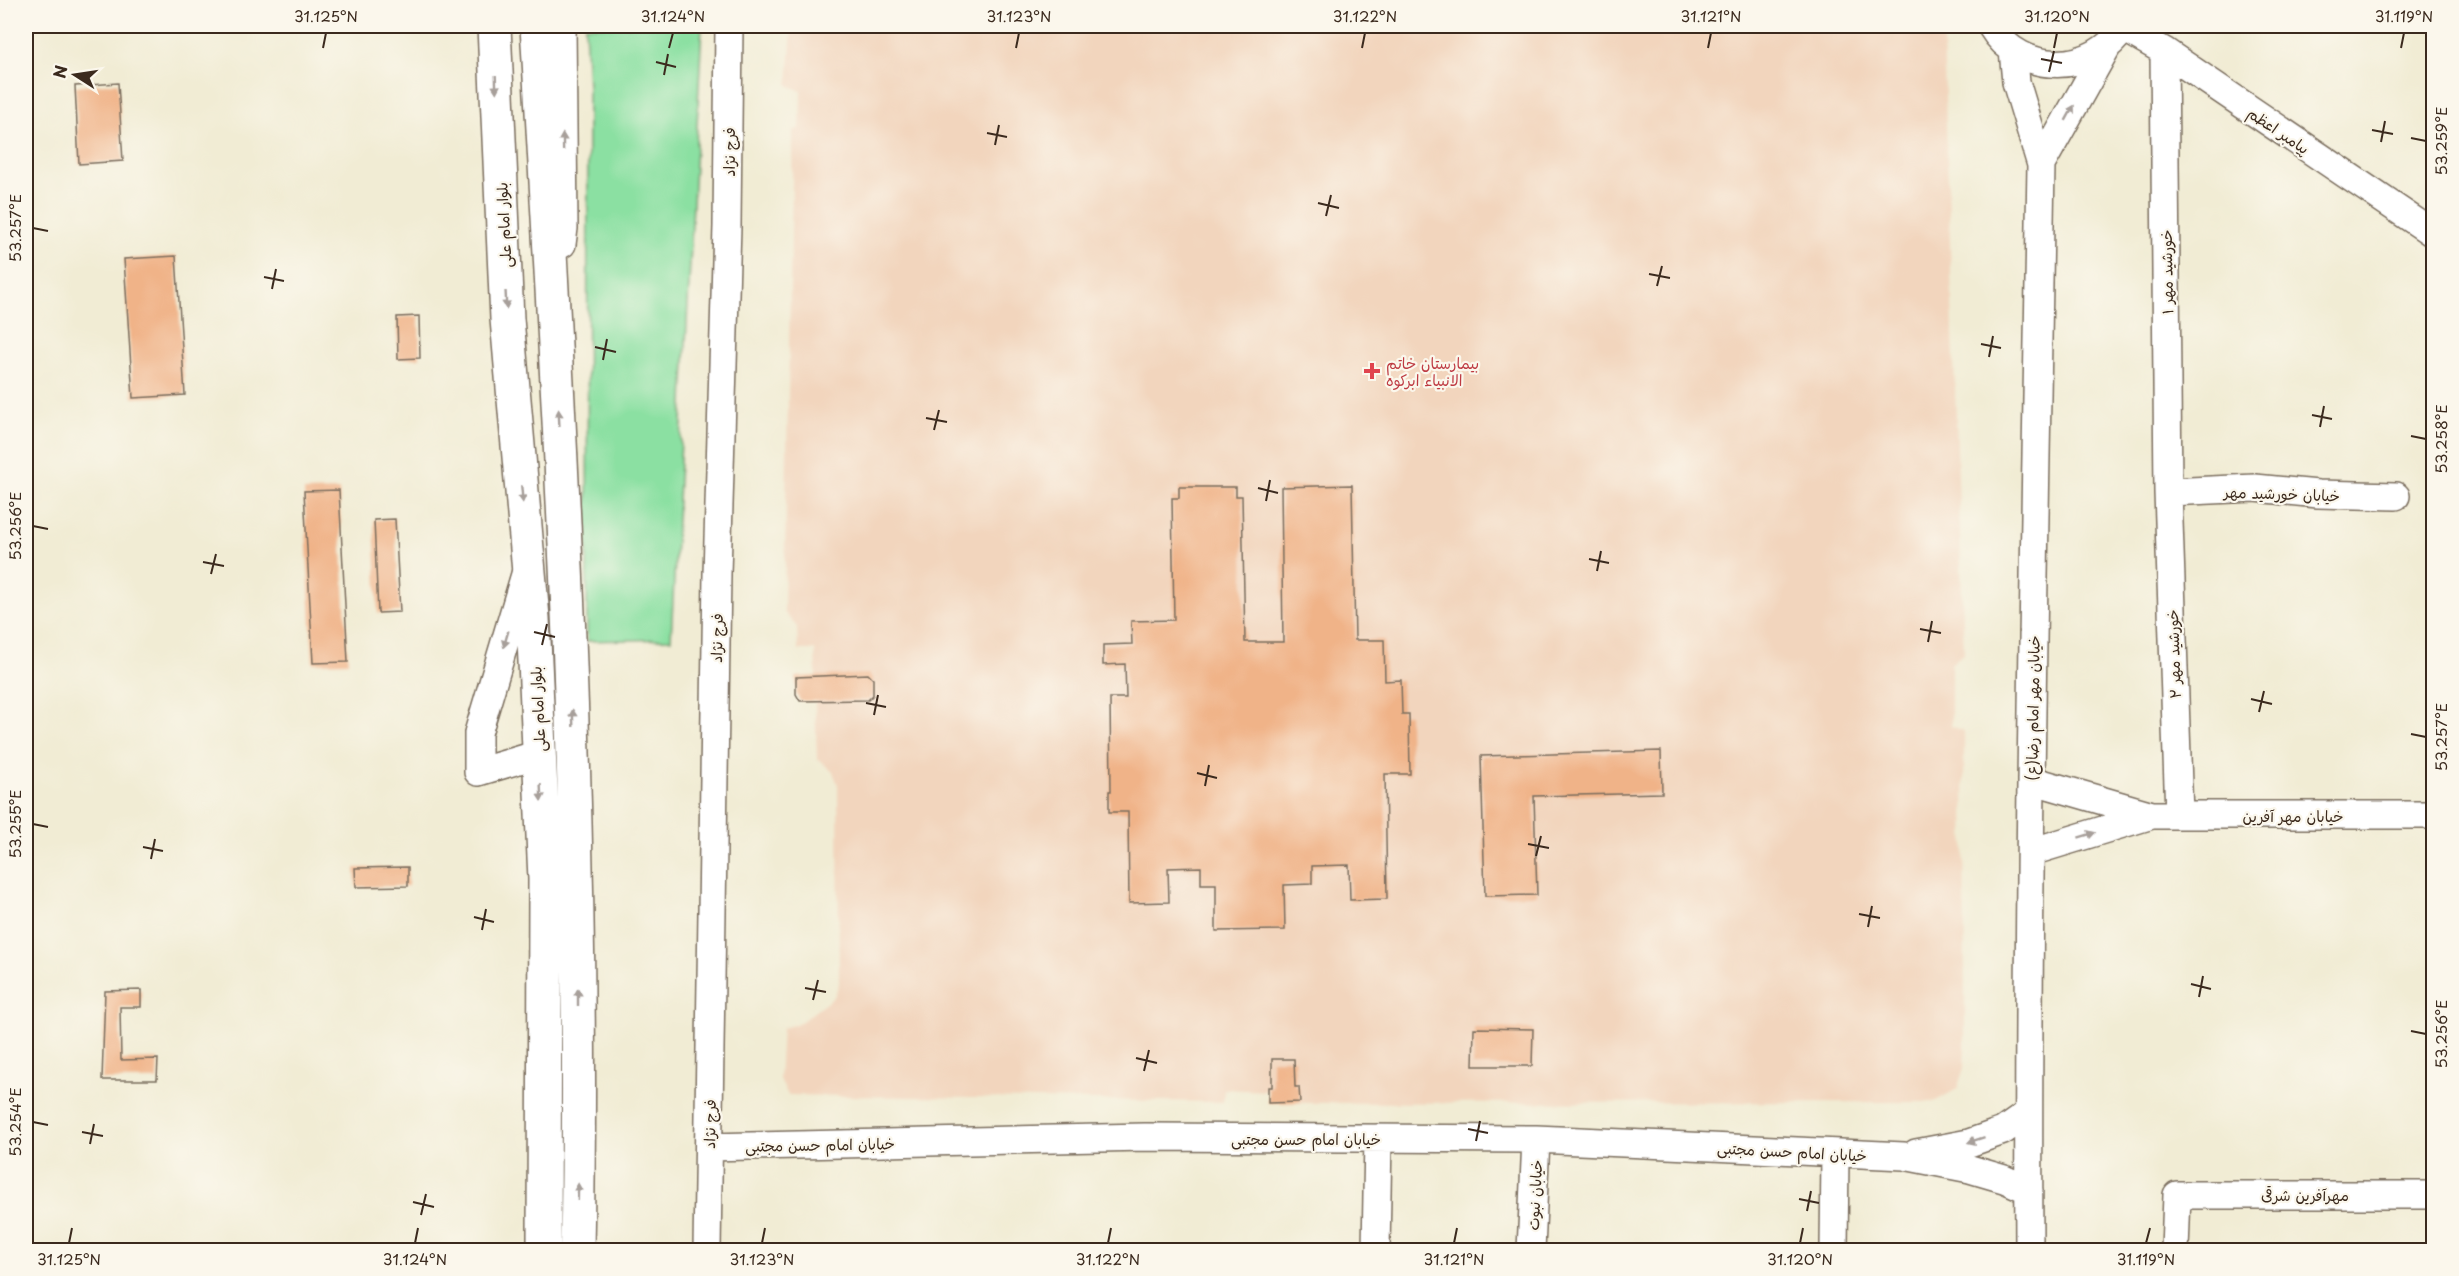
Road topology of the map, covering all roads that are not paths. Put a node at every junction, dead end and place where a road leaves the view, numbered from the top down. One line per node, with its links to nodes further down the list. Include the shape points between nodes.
1 (494, 26): 14 (main road, بلوار امام علی, one-way to 14, via 507,320)
2 (537, 26): 11 (main road)
3 (562, 26): 11 (street, one-way to 3, via 564,228)
4 (729, 26): 26 (street, فرج نژاد)
5 (1991, 26): 7 (street)
6 (2118, 34): 7 (street, via 2085,60 2060,65 2036,62); 8 (street, پیامبر اعظم); 9 (street, one-way to 6)
7 (2013, 51): 9 (street, via 2016,82)
8 (2164, 51): 10 (street, پیامبر اعظم); 12 (street, خورشید مهر ۱)
9 (2041, 165): 18 (street, خیابان مهر امام رضا(ع))
10 (2433, 234)
11 (554, 304): 15 (main road, one-way to 11)
12 (2168, 492): 13 (street, خیابان خورشید مهر, via 2255,489); 20 (street, خورشید مهر ۲)
13 (2396, 496)
14 (528, 562): 16 (main road, بلوار امام علی); 17 (street, one-way to 17, via 478,733 478,772)
15 (571, 666): 16 (main road); 32 (main road, one-way to 15, via 578,867)
16 (536, 668): 17 (main road, بلوار امام علی)
17 (540, 754): 31 (main road, بلوار امام علی, one-way to 31, via 545,879)
18 (2031, 780): 19 (street, خیابان مهر آفرین); 22 (street, خیابان مهر امام رضا(ع))
19 (2152, 815): 20 (street, خیابان مهر آفرین); 22 (street, خیابان مهر آفرین, one-way to 19)
20 (2178, 815): 21 (street, خیابان مهر آفرین)
21 (2433, 815)
22 (2031, 852): 23 (street, خیابان مهر امام رضا(ع))
23 (2027, 1114): 28 (street, خیابان امام حسن مجتبی, one-way to 28, via 2003,1131 1969,1143); 29 (street, خیابان مهر امام رضا(ع))
24 (1378, 1138): 25 (street, خیابان امام حسن مجتبی); 26 (street, خیابان امام حسن مجتبی, via 1145,1137); 34 (street)
25 (1536, 1139): 27 (street, خیابان امام حسن مجتبی); 35 (street, خیابان نبوت)
26 (709, 1147): 33 (street, فرج نژاد)
27 (1835, 1154): 28 (street, خیابان امام حسن مجتبی); 36 (street)
28 (1904, 1156): 29 (street, خیابان امام حسن مجتبی, via 1970,1169)
29 (2029, 1190): 37 (street, خیابان مهر امام رضا(ع))
30 (2433, 1195): 38 (street, مهرآفرین شرقی, via 2177,1195)
31 (544, 1251)
32 (577, 1251)
33 (706, 1251)
34 (1376, 1251)
35 (1531, 1251)
36 (1834, 1251)
37 (2029, 1251)
38 (2175, 1251)

